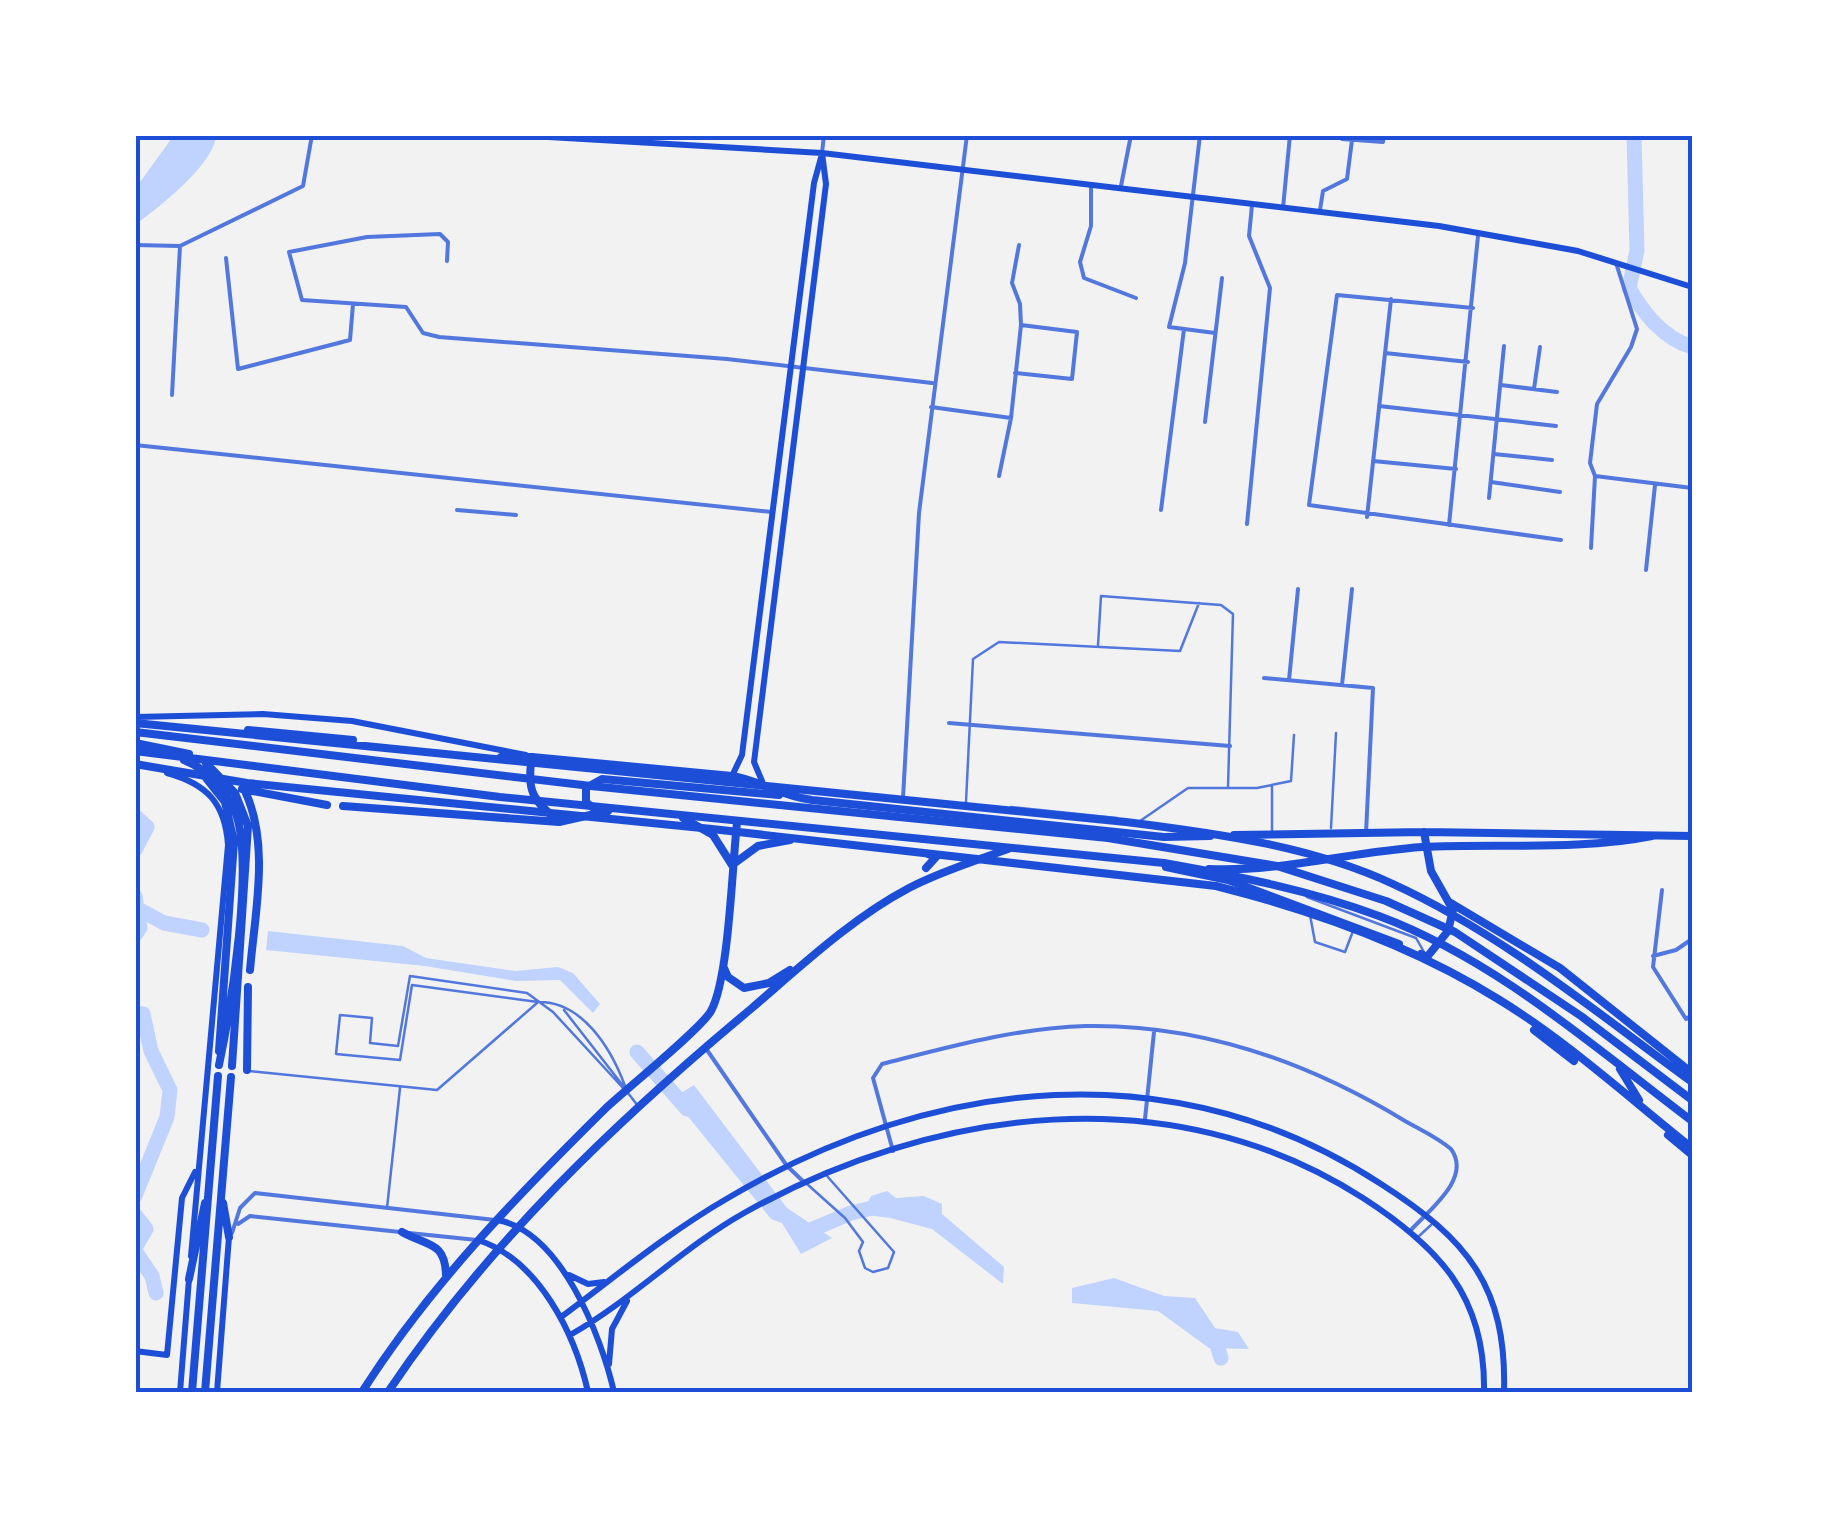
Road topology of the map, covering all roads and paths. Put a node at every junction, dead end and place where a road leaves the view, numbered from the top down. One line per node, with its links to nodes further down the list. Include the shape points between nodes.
1 (312, 135): 24 (street, via 303,186)
2 (514, 135): 11 (main road)
3 (824, 135): 13 (street)
4 (967, 135): 14 (street)
5 (1112, 135): 10 (street)
6 (1200, 135): 17 (street)
7 (1290, 135): 19 (street)
8 (1343, 135): 12 (street)
9 (1384, 135): 12 (street, via 1383,142)
10 (1131, 137): 16 (street)
11 (661, 139): 13 (main road)
12 (1352, 140): 20 (street, via 1346,178 1324,190)
13 (822, 153): 14 (main road); 41 (main road); 42 (main road, via 826,184)
14 (960, 170): 15 (main road); 44 (street)
15 (1091, 187): 16 (main road); 30 (street, via 1091,226 1080,262 1084,278)
16 (1120, 191): 17 (main road)
17 (1192, 198): 18 (main road); 35 (street, via 1185,263 1168,327)
18 (1252, 205): 19 (main road); 76 (street, via 1248,236 1270,288)
19 (1283, 208): 20 (main road)
20 (1319, 212): 21 (main road)
21 (1478, 231): 27 (main road); 33 (street)
22 (135, 245): 24 (street)
23 (1019, 245): 34 (street, via 1012,284)
24 (180, 246): 48 (street)
25 (226, 258): 32 (street, via 238,370 350,340)
26 (447, 261): 32 (street, via 448,242 430,233 289,252 302,300)
27 (1620, 264): 29 (main road); 62 (street, via 1637,329 1596,404 1590,463)
28 (1222, 278): 36 (street)
29 (1692, 287)
30 (1136, 298)
31 (1391, 298): 33 (street); 39 (street); 75 (street, via 1336,295 1309,505)
32 (354, 302): 41 (street, via 406,307 422,333 439,337)
33 (1473, 308): 40 (street)
34 (1020, 325): 43 (street); 43 (street, via 1077,332 1076,346 1072,378)
35 (1184, 329): 36 (street); 73 (street)
36 (1215, 333): 54 (street)
37 (1504, 346): 45 (street)
38 (1540, 347): 46 (street)
39 (1385, 353): 40 (street); 50 (street)
40 (1468, 362): 51 (street)
41 (791, 366): 42 (street); 66 (main road)
42 (801, 366): 44 (street); 67 (main road)
43 (1015, 373): 52 (street)
44 (932, 383): 49 (street)
45 (1501, 385): 46 (street); 53 (street)
46 (1534, 389): 47 (street)
47 (1556, 392)
48 (172, 395)
49 (929, 406): 52 (street); 111 (street)
50 (1380, 406): 51 (street); 59 (street)
51 (1462, 416): 53 (street); 60 (street)
52 (1011, 418): 61 (street)
53 (1498, 420): 55 (street); 57 (street)
54 (1204, 422)
55 (1556, 426)
56 (135, 446): 71 (street)
57 (1494, 454): 58 (street); 63 (street)
58 (1552, 460)
59 (1374, 461): 60 (street); 75 (street)
60 (1456, 470): 77 (street)
61 (998, 476)
62 (1596, 476): 64 (street); 79 (street)
63 (1490, 482): 68 (street); 69 (street)
64 (1655, 483): 65 (street); 80 (street)
65 (1692, 488)
66 (776, 491): 67 (main road); 71 (main road)
67 (788, 492): 70 (main road)
68 (1560, 492)
69 (1489, 498)
70 (786, 506): 71 (main road); 100 (main road)
71 (773, 508): 99 (main road)
72 (457, 510): 74 (street)
73 (1161, 510)
74 (516, 515)
75 (1368, 517): 77 (street)
76 (1247, 524)
77 (1449, 527): 78 (street)
78 (1561, 540)
79 (1591, 548)
80 (1646, 570)
81 (1352, 589): 87 (street)
82 (1298, 590): 86 (street)
83 (1199, 602): 84 (lane, via 1180,651); 84 (lane, via 1101,596); 95 (lane, via 1232,614)
84 (1098, 648): 90 (lane, via 999,642 973,659)
85 (1264, 678): 86 (street)
86 (1289, 680): 87 (street)
87 (1342, 685): 118 (street, via 1372,688)
88 (135, 720): 98 (main road, via 263,714 352,721); 158 (highway, via 1126,822 1334,862 1392,883 1516,954)
89 (949, 723): 90 (street)
90 (969, 725): 95 (street); 113 (lane)
91 (135, 732): 93 (highway)
92 (1336, 733): 121 (lane)
93 (167, 735): 98 (highway, via 258,729); 162 (highway, via 1108,838 1277,866 1386,901 1455,932)
94 (1294, 735): 105 (lane, via 1291,781)
95 (1230, 746): 106 (lane)
96 (135, 747): 97 (highway); 149 (highway, via 190,762 218,784 235,812 242,844)
97 (160, 754): 102 (highway); 152 (highway, via 1164,863 1270,882 1381,916 1443,945)
98 (532, 757): 103 (highway); 115 (highway, via 527,785 533,800)
99 (741, 760): 100 (main road); 103 (main road)
100 (754, 762): 104 (main road)
101 (135, 765): 167 (highway, via 1216,886 1258,896 1382,939 1498,999); 169 (main road, via 205,788 226,828)
102 (196, 769): 107 (highway); 149 (highway, via 225,802 234,842 219,1065)
103 (732, 776): 104 (highway)
104 (762, 781): 108 (highway)
105 (1272, 785): 106 (lane); 119 (lane)
106 (1228, 788): 113 (lane, via 1188,788 1140,821 1011,806)
107 (245, 790): 109 (highway); 144 (highway, via 259,854)
108 (779, 795): 111 (highway); 112 (highway, via 593,780 585,796)
109 (327, 804)
110 (343, 806): 115 (highway)
111 (902, 808): 113 (highway)
112 (601, 810): 114 (highway); 115 (highway)
113 (970, 816): 122 (highway)
114 (683, 818): 116 (highway); 130 (highway, via 713,835)
115 (559, 822)
116 (737, 823): 125 (highway); 130 (highway)
117 (1424, 832): 118 (highway); 123 (highway); 126 (highway)
118 (1366, 833): 121 (highway)
119 (1272, 835): 120 (highway); 122 (highway)
120 (1299, 835): 121 (highway); 129 (highway)
121 (1330, 835)
122 (1164, 836): 128 (highway, via 1166,853)
123 (1652, 836): 124 (highway); 126 (highway)
124 (1692, 836)
125 (966, 845): 127 (highway); 132 (highway)
126 (1425, 847): 129 (highway); 136 (highway)
127 (1008, 849): 128 (highway); 134 (highway)
128 (1137, 863): 131 (highway)
129 (1299, 864): 131 (highway, via 1275,870)
130 (732, 866): 132 (highway, via 768,842 798,840 934,855); 143 (highway)
131 (1166, 867): 133 (highway)
132 (926, 868): 134 (highway)
133 (1228, 880): 137 (highway); 141 (lane, via 1271,885 1347,910 1416,938)
134 (910, 887): 142 (highway)
135 (1662, 890): 140 (street)
136 (1449, 902): 141 (highway, via 1448,932); 155 (highway, via 1560,968)
137 (1309, 908): 138 (highway); 138 (lane, via 1315,942 1346,952)
138 (1356, 925): 141 (highway)
139 (1692, 940): 140 (street)
140 (1652, 956): 148 (street, via 1657,977)
141 (1427, 957): 167 (highway, via 1486,993)
142 (811, 958): 143 (highway, via 769,983 744,988); 151 (highway)
143 (722, 964): 160 (highway, via 708,1016)
144 (250, 970)
145 (248, 987): 154 (highway)
146 (538, 1002): 146 (lane, via 508,989 410,976 398,1046 370,1043 372,1018 340,1014 336,1054 400,1060 412,985); 147 (lane); 159 (lane, via 443,1087); 160 (lane)
147 (563, 1009): 160 (lane); 160 (lane, via 575,1012 612,1052)
148 (1689, 1017)
149 (230, 1028): 153 (highway)
150 (1154, 1032): 161 (street); 166 (street, via 1084,1026 1004,1035 882,1064 873,1078); 176 (street, via 1238,1046 1312,1070 1446,1144 1459,1162 1454,1180)
151 (704, 1046): 163 (highway); 170 (street)
152 (1618, 1065): 165 (highway); 167 (highway, via 1633,1094)
153 (232, 1066)
154 (248, 1070): 159 (lane)
155 (1692, 1073)
156 (218, 1076): 173 (highway)
157 (231, 1077): 174 (highway)
158 (1692, 1082)
159 (400, 1087): 175 (lane)
160 (626, 1090): 163 (lane); 177 (highway)
161 (1147, 1095): 164 (street); 166 (main road, via 1013,1097); 176 (main road, via 1276,1128)
162 (1692, 1100)
163 (638, 1106): 180 (highway)
164 (1146, 1119): 168 (main road, via 1002,1122); 181 (main road, via 1215,1132 1299,1163)
165 (1692, 1121)
166 (886, 1129): 168 (street); 170 (main road)
167 (1692, 1149)
168 (893, 1151): 171 (main road)
169 (198, 1166): 189 (main road); 196 (main road, via 182,1198 168,1354)
170 (787, 1166): 172 (street); 190 (main road, via 727,1198)
171 (827, 1176): 172 (main road); 172 (lane, via 894,1252 882,1272 865,1268 863,1242)
172 (806, 1183): 191 (main road, via 741,1215)
173 (209, 1194): 189 (highway, via 198,1216); 199 (highway)
174 (222, 1200): 183 (highway); 200 (highway)
175 (386, 1208): 177 (street); 179 (street, via 255,1193 240,1208)
176 (1426, 1213): 178 (main road); 181 (street)
177 (496, 1220): 180 (main road); 185 (highway)
178 (1436, 1220): 184 (lane); 207 (main road, via 1472,1260 1495,1302)
179 (238, 1224): 182 (street, via 250,1216); 183 (street)
180 (518, 1224): 186 (highway); 187 (main road)
181 (1410, 1231): 184 (main road)
182 (402, 1232): 185 (street); 188 (highway, via 436,1245 445,1256)
183 (229, 1238): 201 (main road)
184 (1417, 1238): 206 (main road, via 1470,1305 1480,1334)
185 (477, 1240): 186 (main road); 188 (highway)
186 (497, 1248): 193 (main road); 203 (highway)
187 (562, 1270): 190 (main road, via 588,1284); 192 (main road)
188 (446, 1275): 202 (highway)
189 (189, 1279): 198 (main road)
190 (610, 1281): 192 (main road)
191 (631, 1295): 194 (main road); 197 (main road, via 612,1329)
192 (582, 1301): 193 (main road); 194 (main road)
193 (561, 1317): 195 (main road)
194 (592, 1322): 195 (main road); 197 (main road)
195 (570, 1335): 204 (main road)
196 (135, 1352)
197 (610, 1375): 205 (main road)
198 (180, 1392)
199 (192, 1392)
200 (205, 1392)
201 (217, 1392)
202 (362, 1392)
203 (388, 1392)
204 (588, 1392)
205 (614, 1392)
206 (1484, 1392)
207 (1504, 1392)

